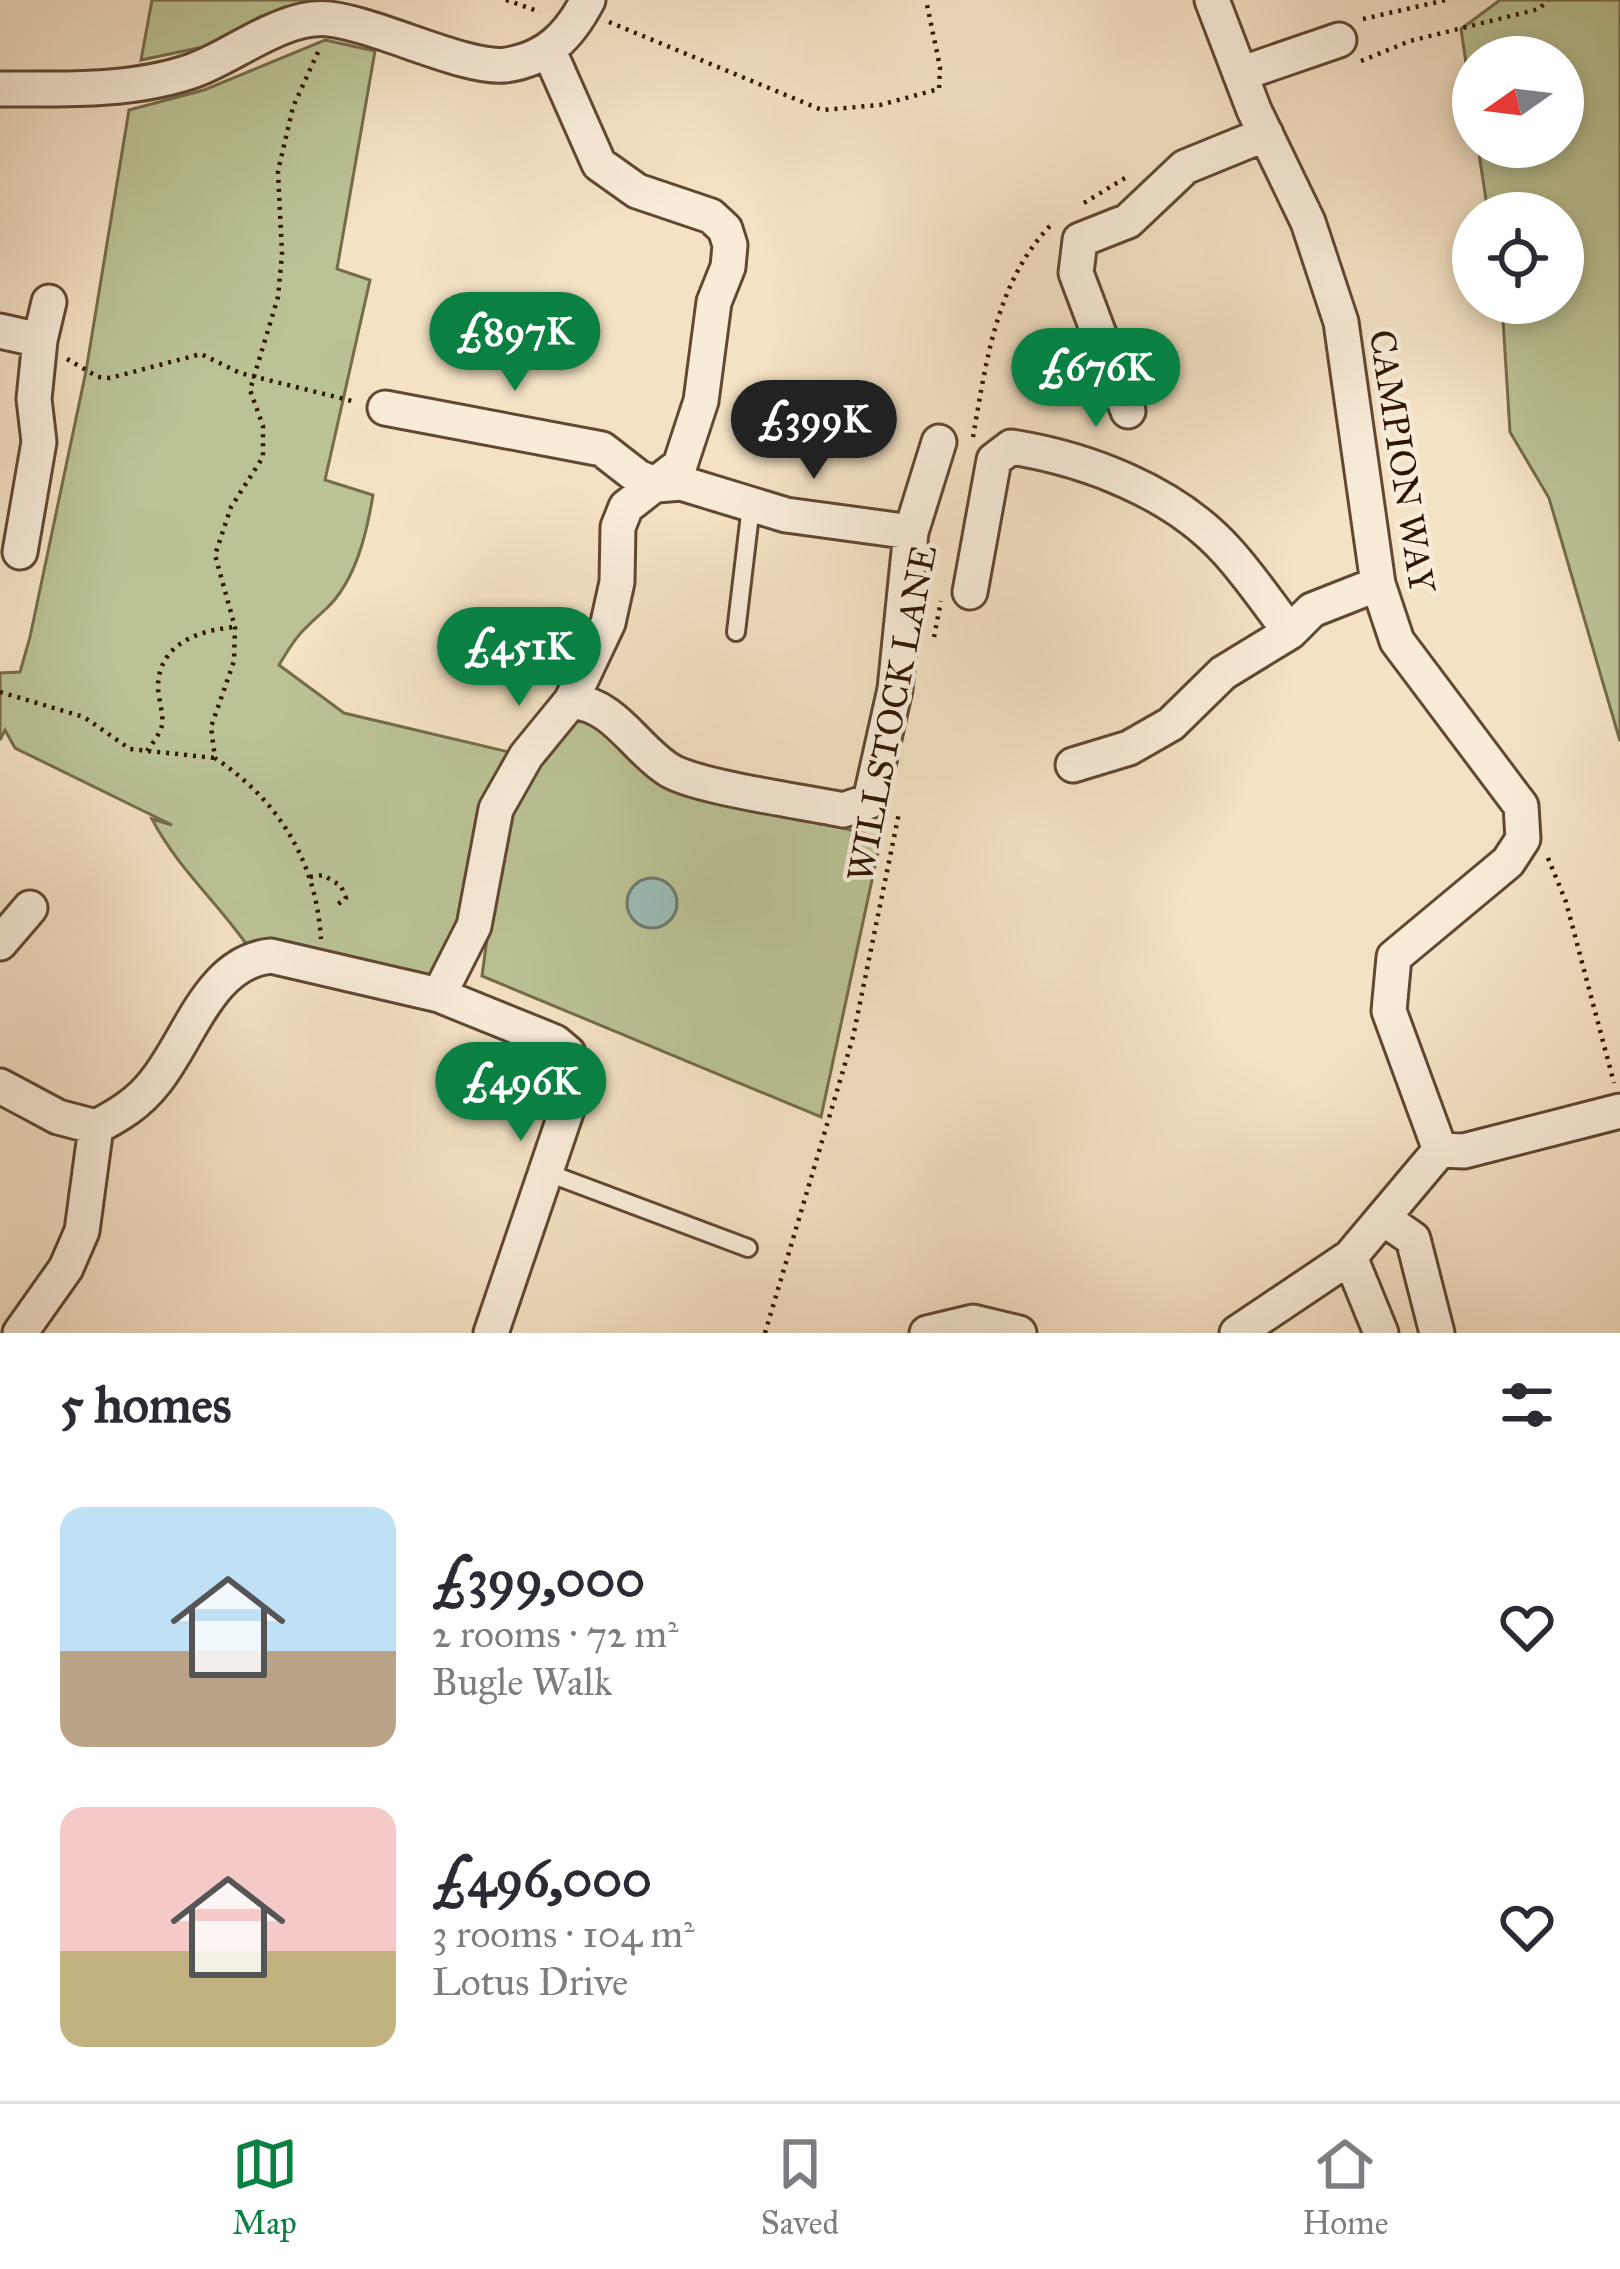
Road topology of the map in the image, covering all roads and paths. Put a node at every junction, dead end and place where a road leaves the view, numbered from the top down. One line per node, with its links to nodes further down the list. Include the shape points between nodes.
1 (926, 0): 5 (path, via 938,89 846,111 822,110)
2 (1212, 0): 9 (street, CAMPION WAY)
3 (1446, 0): 7 (path)
4 (1548, 0): 7 (path, via 1539,9 1411,41)
5 (585, 6): 8 (street)
6 (338, 22): 8 (street, via 483,65); 10 (street, via 303,23 193,71 144,83); 18 (path, via 284,136 278,297)
7 (1348, 42): 9 (street)
8 (549, 51): 22 (street, via 599,164 638,191 711,216 730,245 701,400 680,465)
9 (1240, 74): 11 (street, CAMPION WAY)
10 (0, 89)
11 (1266, 134): 20 (street, via 1185,167 1128,221 1080,240 1076,273); 26 (street, CAMPION WAY, via 1308,222 1341,322)
12 (1126, 177): 13 (path)
13 (1074, 209)
14 (1057, 220): 21 (path, via 1016,268)
15 (49, 302): 17 (street)
16 (0, 331): 17 (street)
17 (40, 346): 18 (path, via 98,377 201,354); 25 (street, via 39,442)
18 (255, 376): 19 (path); 28 (path, via 250,390 263,457 231,507 214,554)
19 (385, 408): 22 (street, via 602,449)
20 (1128, 411)
21 (955, 443): 24 (street)
22 (657, 485): 23 (street, via 681,483); 33 (street, via 626,507 618,527 608,623)
23 (751, 506): 24 (street); 29 (lane)
24 (911, 532): 33 (street, via 895,689 869,801 860,809 675,774 619,722)
25 (20, 552)
26 (1378, 584): 30 (street, via 1312,610); 38 (street, CAMPION WAY, via 1397,641 1521,806)
27 (955, 596): 30 (street, via 994,460 1011,447 1072,457 1152,495 1224,547); 31 (path, WILLSTOCK LANE)
28 (235, 627): 34 (path, via 204,630 167,658 158,680 163,724); 35 (path, via 234,661 211,727)
29 (736, 632)
30 (1291, 632): 36 (street, via 1223,673 1172,724)
31 (932, 643)
32 (0, 692): 34 (path, via 84,717)
33 (571, 701): 44 (street, via 496,808 474,926)
34 (147, 752): 35 (path)
35 (215, 758): 39 (path, via 270,804)
36 (1073, 765)
37 (900, 808): 55 (path, WILLSTOCK LANE, via 853,1036)
38 (1523, 839): 46 (path, via 1545,851 1566,902); 48 (street, via 1508,862 1394,957 1389,1011)
39 (310, 877): 40 (path, via 341,886 346,898); 43 (path)
40 (337, 905)
41 (30, 908): 42 (street)
42 (0, 944)
43 (320, 967): 44 (street); 47 (street, via 271,956 229,971 155,1083)
44 (439, 995): 49 (street, via 568,1053 576,1083)
45 (0, 1086): 47 (street)
46 (1617, 1097): 48 (street, via 1464,1150)
47 (96, 1127): 53 (street, via 82,1231)
48 (1440, 1150): 50 (street)
49 (548, 1174): 51 (lane); 54 (street)
50 (1386, 1220): 52 (street); 60 (street, via 1413,1239)
51 (748, 1249)
52 (1350, 1257): 58 (street); 59 (street)
53 (20, 1333)
54 (490, 1333)
55 (765, 1333)
56 (927, 1333): 57 (street, via 973,1322)
57 (1019, 1333)
58 (1238, 1333)
59 (1381, 1333)
60 (1437, 1333)

